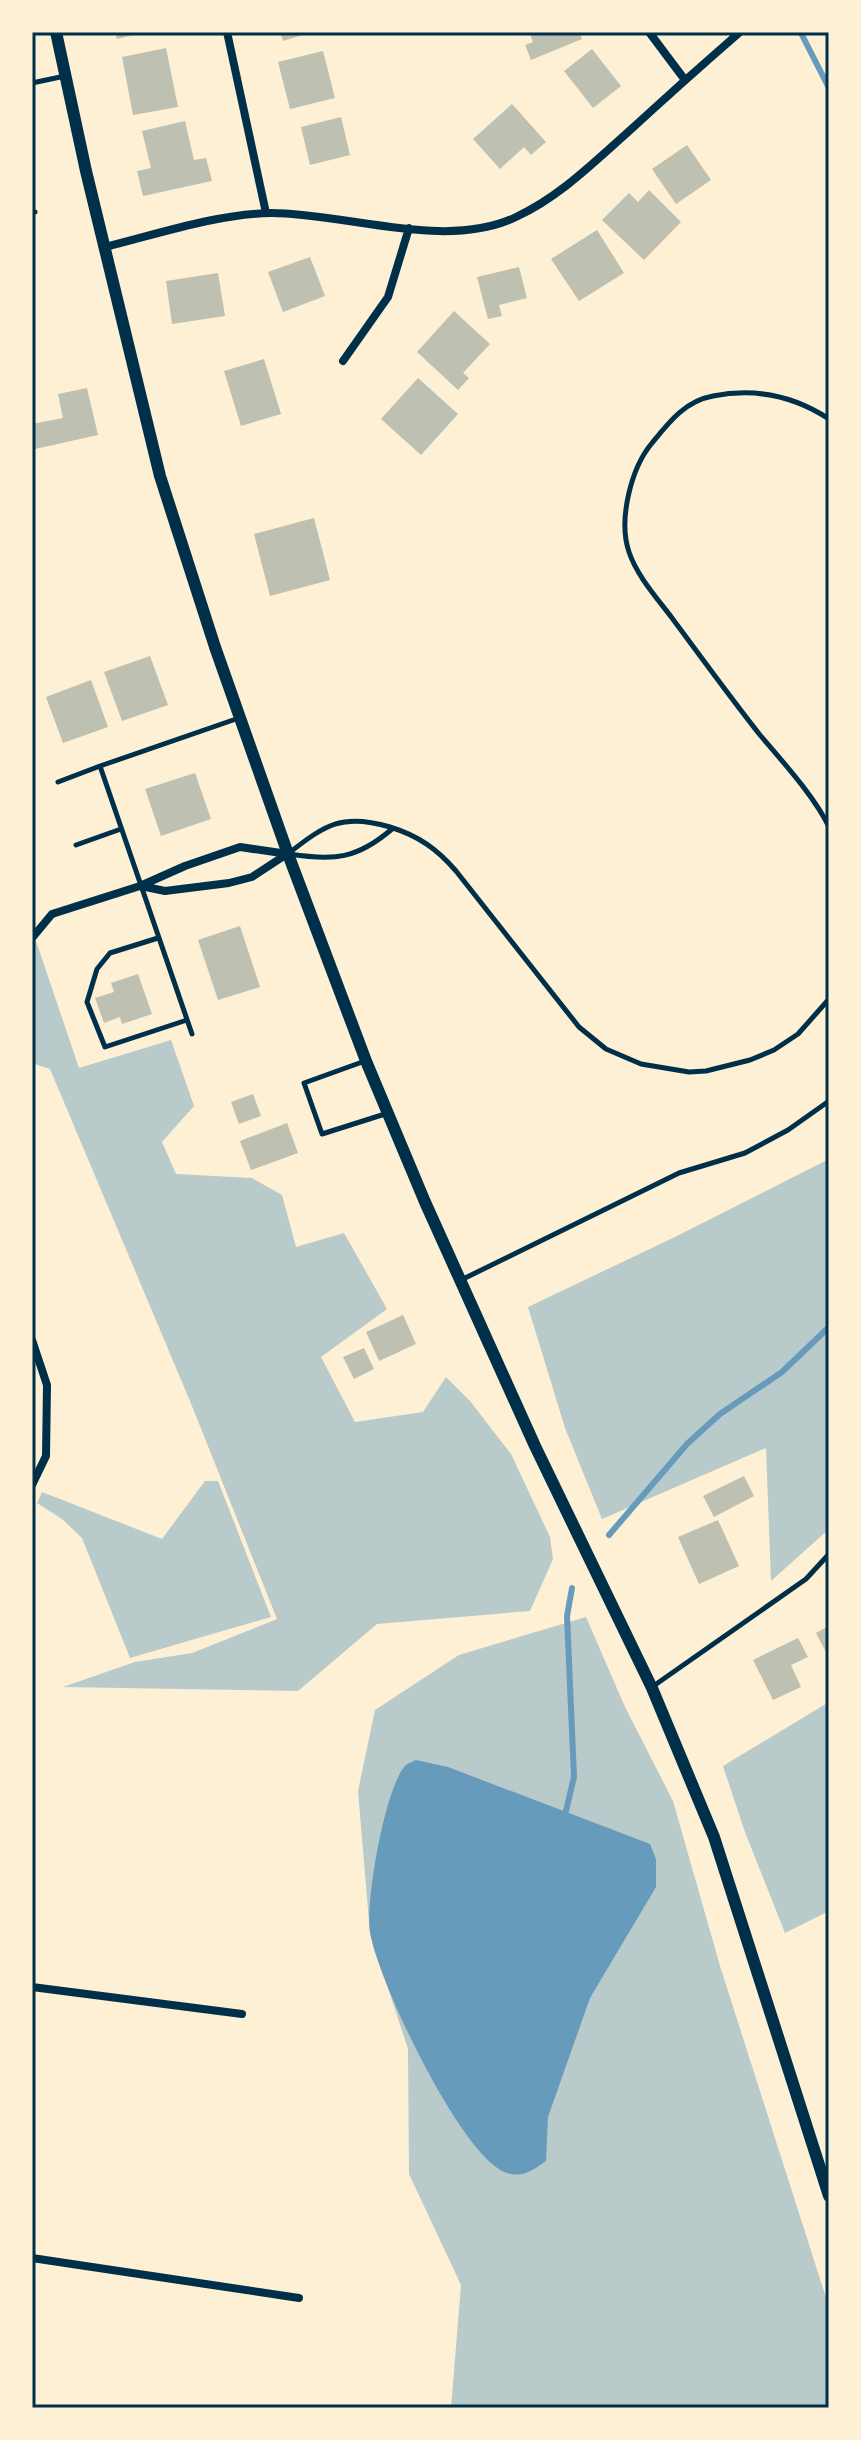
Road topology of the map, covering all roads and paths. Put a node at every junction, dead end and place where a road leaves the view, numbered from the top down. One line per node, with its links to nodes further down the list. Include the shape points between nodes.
1 (56, 32): 5 (street)
2 (227, 32): 8 (street)
3 (649, 32): 6 (street)
4 (740, 32): 6 (street)
5 (66, 75): 7 (lane); 10 (street)
6 (685, 80): 9 (street, via 554,196 514,219 466,231)
7 (32, 83)
8 (266, 213): 9 (street); 10 (street)
9 (409, 228): 11 (street, via 388,297)
10 (105, 247): 13 (street, via 160,476)
11 (343, 361)
12 (829, 419): 16 (lane, via 781,397 758,393 705,398 686,406 644,452 626,511 629,551 649,587)
13 (240, 718): 14 (lane); 20 (street)
14 (100, 766): 15 (lane); 18 (lane)
15 (58, 782)
16 (829, 827)
17 (392, 828): 20 (lane, via 377,842 350,854 326,859); 20 (lane, via 364,819 343,821 314,833); 24 (lane, via 413,834 438,851 579,1027 623,1057 689,1072 750,1060 798,1034)
18 (121, 829): 19 (lane); 21 (lane)
19 (76, 845)
20 (288, 854): 21 (street, via 240,847); 21 (street, via 252,877 229,883 165,891); 27 (street)
21 (140, 886): 22 (street, via 52,914); 23 (lane)
22 (32, 938)
23 (158, 938): 25 (lane); 25 (lane, via 110,953 97,969 87,1002 105,1047)
24 (829, 999)
25 (187, 1020): 26 (lane)
26 (192, 1034)
27 (366, 1061): 29 (street); 29 (lane, via 304,1083 322,1134)
28 (829, 1101): 30 (lane, via 745,1153 679,1173)
29 (388, 1114): 30 (street)
30 (460, 1280): 34 (street)
31 (32, 1340): 32 (street, via 47,1385 46,1456)
32 (32, 1485)
33 (829, 1554): 34 (lane, via 806,1579)
34 (652, 1688): 37 (street, via 714,1837)
35 (32, 1987): 36 (street)
36 (242, 2014)
37 (829, 2196)
38 (32, 2258): 39 (street)
39 (299, 2298)

